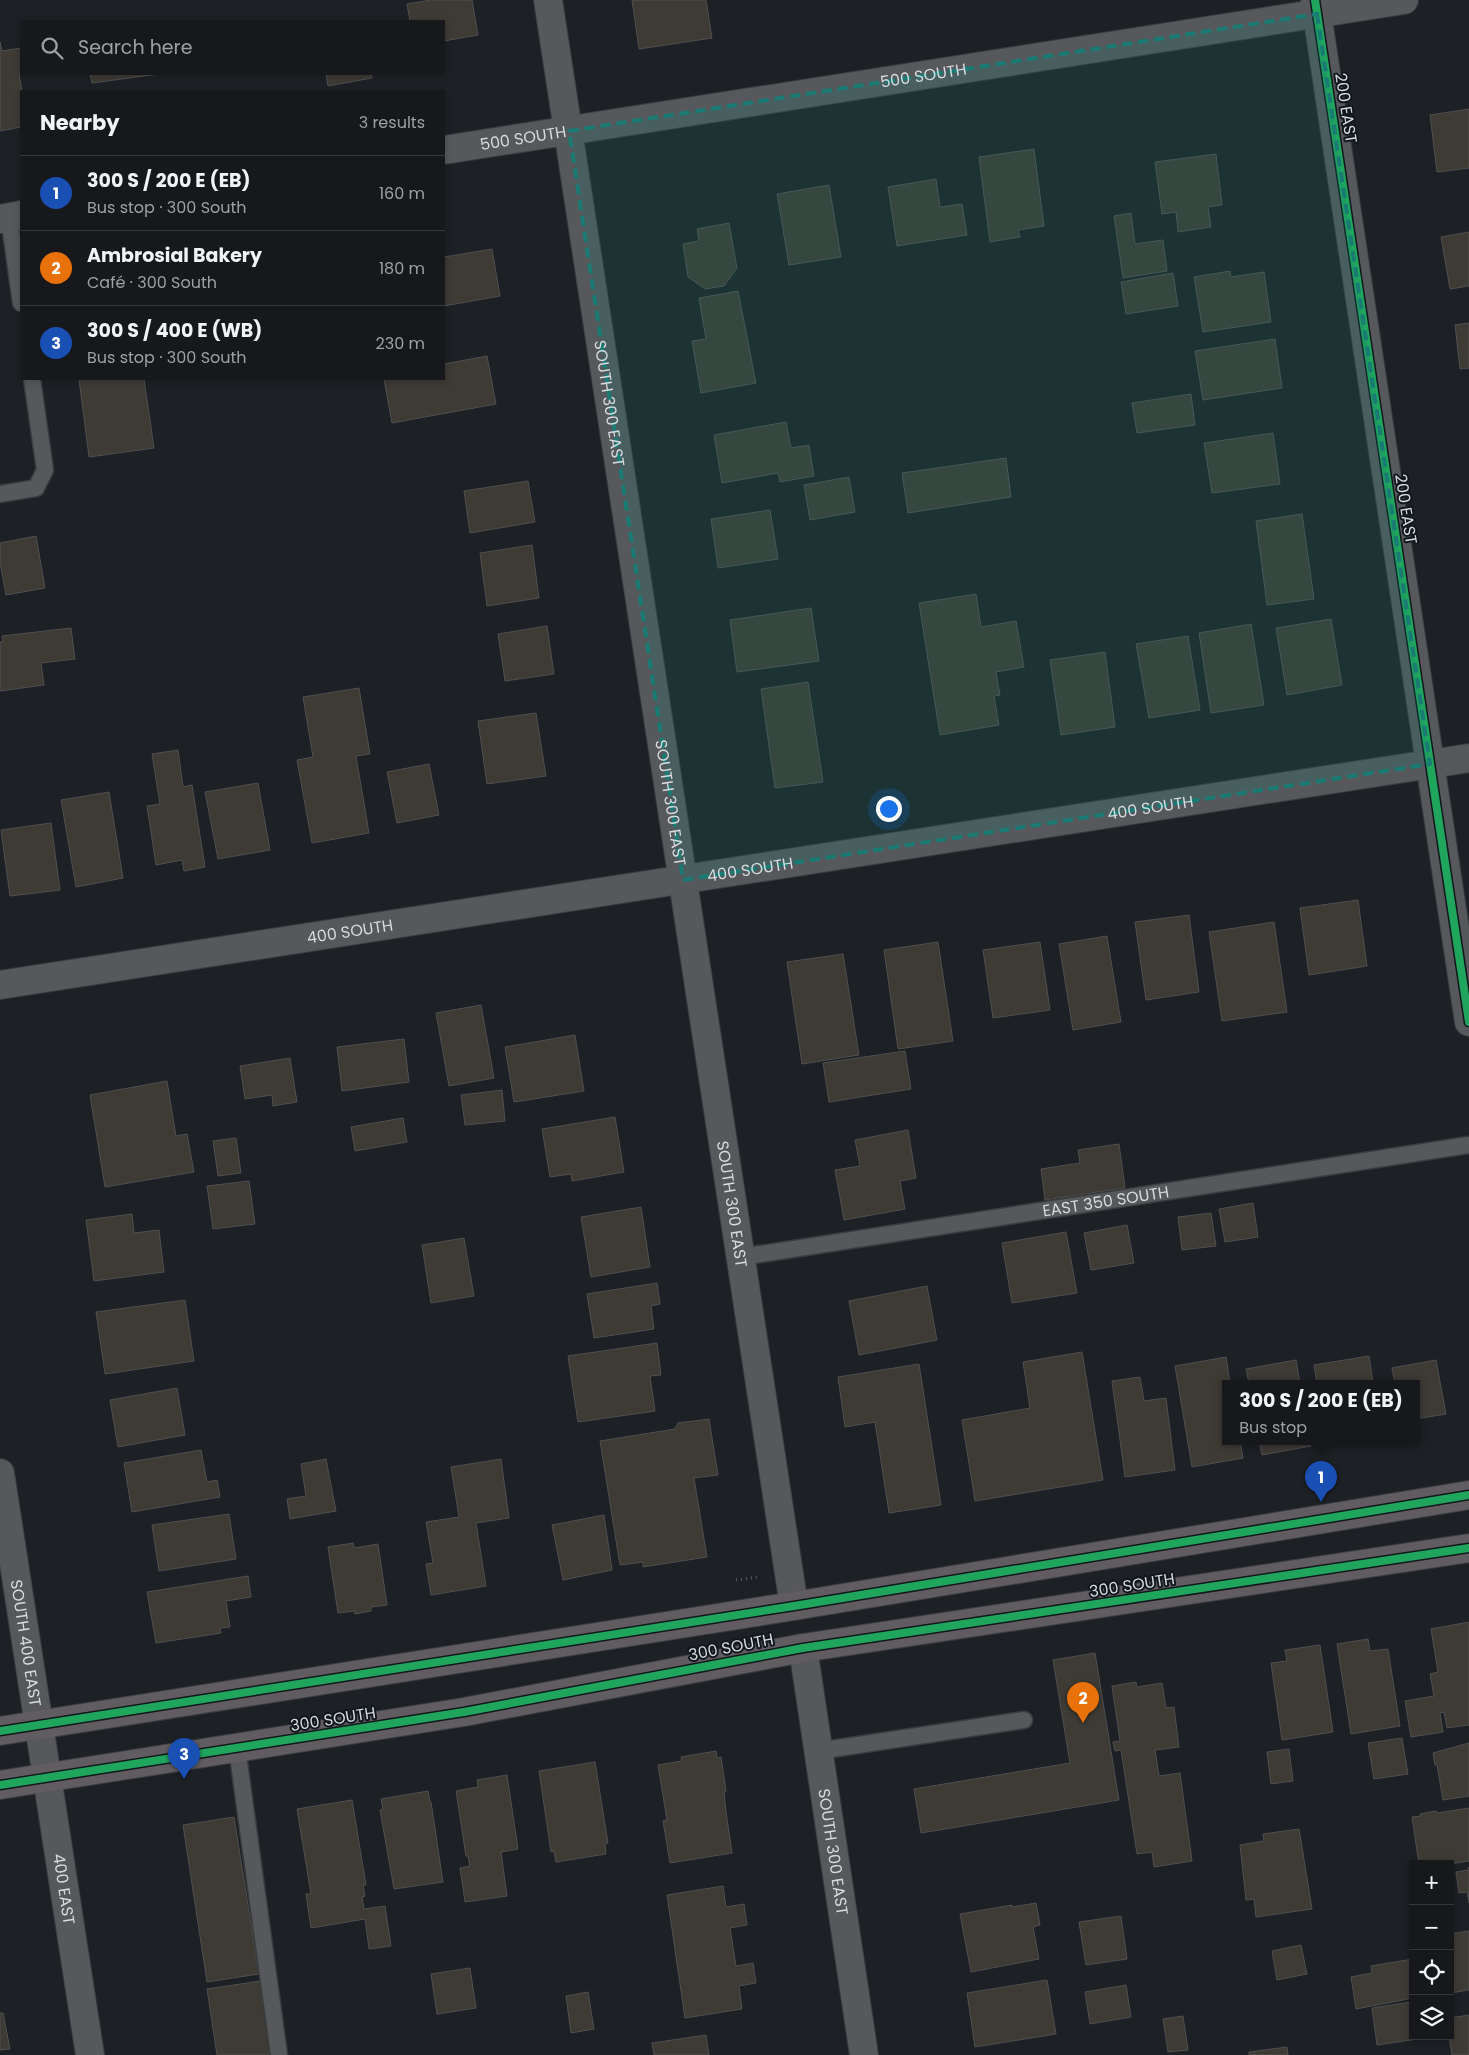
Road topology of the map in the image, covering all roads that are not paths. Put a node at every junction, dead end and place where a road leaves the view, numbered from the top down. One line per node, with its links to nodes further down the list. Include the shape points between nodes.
1 (548, 0): 4 (street, SOUTH 300 EAST)
2 (1404, 0): 3 (street, 500 SOUTH)
3 (1316, 7): 4 (street, 500 SOUTH); 11 (street, 200 EAST)
4 (569, 131): 5 (street, 500 SOUTH); 12 (street, SOUTH 300 EAST)
5 (445, 150)
6 (10, 217): 7 (lane)
7 (20, 295)
8 (32, 380): 9 (lane, via 45,470 36,488)
9 (0, 494)
10 (1469, 758): 11 (street, 400 SOUTH)
11 (1430, 764): 12 (street, 400 SOUTH); 14 (street, 200 EAST)
12 (683, 880): 13 (street, 400 SOUTH); 16 (street, SOUTH 300 EAST)
13 (0, 985)
14 (1469, 1022)
15 (1469, 1145): 16 (lane, EAST 350 SOUTH)
16 (741, 1257): 20 (street, SOUTH 300 EAST)
17 (0, 1473): 23 (street, SOUTH 400 EAST)
18 (1469, 1495): 20 (main road, 300 SOUTH)
19 (1469, 1548): 21 (main road, 300 SOUTH)
20 (794, 1606): 23 (main road, 300 SOUTH)
21 (803, 1648): 25 (main road, 300 SOUTH, via 464,1712); 26 (street, SOUTH 300 EAST)
22 (1024, 1720): 26 (lane)
23 (39, 1725): 24 (main road, 300 SOUTH); 27 (street, 400 EAST)
24 (0, 1731)
25 (237, 1748): 27 (main road, 300 SOUTH); 30 (lane)
26 (818, 1751): 31 (street, SOUTH 300 EAST)
27 (47, 1777): 28 (main road, 300 SOUTH); 29 (street, 400 EAST)
28 (0, 1785)
29 (90, 2055)
30 (279, 2055)
31 (864, 2055)

